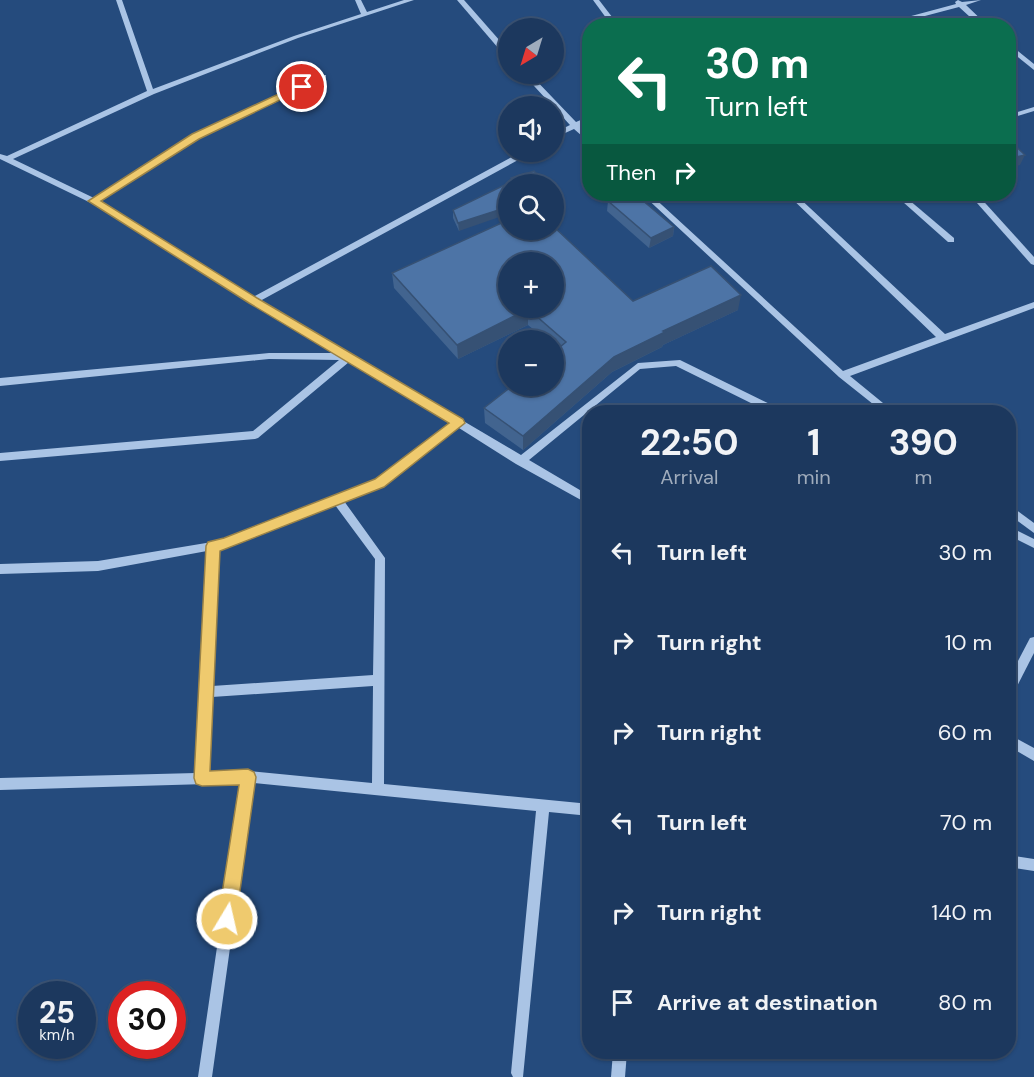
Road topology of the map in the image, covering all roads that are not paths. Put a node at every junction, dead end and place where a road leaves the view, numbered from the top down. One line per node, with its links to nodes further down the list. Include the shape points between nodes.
1 (119, 0): 17 (street)
2 (358, 0): 8 (street)
3 (411, 0): 8 (street)
4 (460, 0): 12 (street)
5 (596, 0): 9 (street)
6 (978, 0): 7 (street)
7 (958, 2): 10 (street); 11 (street)
8 (366, 15): 17 (street)
9 (610, 18)
10 (905, 18)
11 (976, 18)
12 (498, 43)
13 (1016, 52): 14 (street)
14 (1034, 68)
15 (323, 77): 26 (street, via 195,136)
16 (535, 84): 21 (street)
17 (151, 92): 24 (street)
18 (1034, 109): 19 (street)
19 (1016, 115)
20 (582, 122): 21 (street)
21 (573, 126): 22 (street); 23 (street)
22 (564, 131)
23 (582, 134)
24 (3, 157): 26 (street)
25 (508, 162): 33 (street)
26 (94, 201): 33 (street)
27 (654, 201): 37 (street)
28 (798, 201): 35 (street)
29 (906, 201): 31 (street)
30 (979, 201): 32 (street)
31 (951, 240)
32 (1034, 262)
33 (253, 300): 36 (street)
34 (1034, 305): 35 (street)
35 (943, 338): 37 (street)
36 (349, 357): 38 (street, via 269,356); 43 (street); 44 (street, via 255,435)
37 (842, 375): 41 (street)
38 (0, 382)
39 (590, 405): 40 (street, via 638,366 677,362)
40 (763, 405)
41 (880, 405)
42 (582, 411): 45 (street)
43 (458, 423): 45 (street); 47 (street, via 379,483)
44 (0, 457)
45 (520, 461): 46 (street)
46 (582, 496)
47 (337, 500): 52 (street); 56 (street, via 380,558)
48 (1016, 514): 49 (street)
49 (1034, 529)
50 (1016, 534): 51 (street)
51 (1034, 544)
52 (213, 546): 53 (street, via 98,566); 57 (street)
53 (0, 569)
54 (1034, 642): 55 (street)
55 (1016, 677)
56 (380, 680): 57 (street); 63 (street)
57 (206, 692): 61 (street)
58 (1016, 745): 59 (street)
59 (1034, 755)
60 (248, 777): 61 (street); 63 (street); 70 (street)
61 (202, 778): 62 (street)
62 (0, 784)
63 (378, 789): 64 (street)
64 (543, 805): 65 (street); 69 (street)
65 (582, 809)
66 (1016, 862): 67 (street)
67 (1034, 865)
68 (619, 1059): 71 (street)
69 (518, 1073)
70 (205, 1077)
71 (618, 1077)

